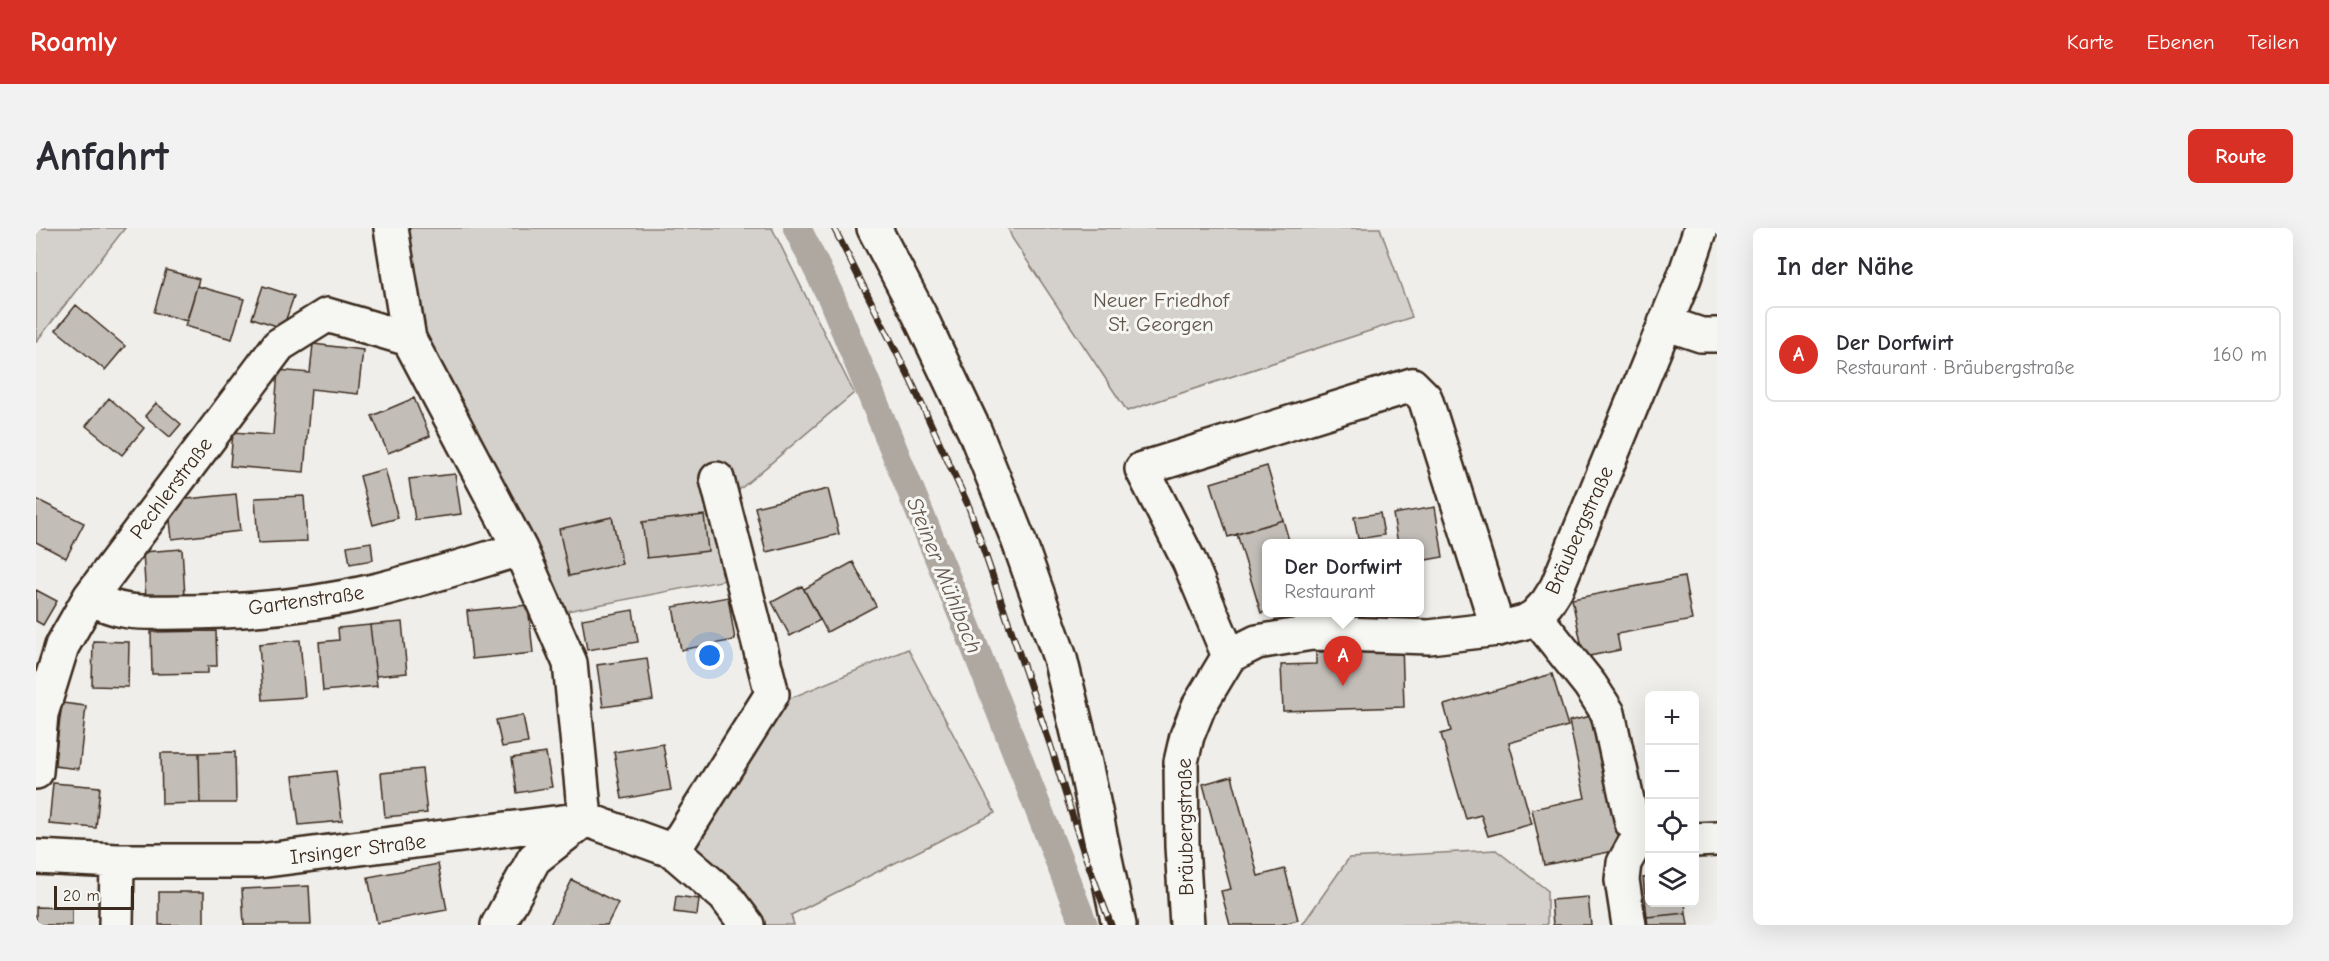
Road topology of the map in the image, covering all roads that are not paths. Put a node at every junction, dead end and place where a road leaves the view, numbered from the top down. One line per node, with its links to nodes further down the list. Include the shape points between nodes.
1 (391, 228): 6 (street)
2 (874, 228): 24 (street, via 920,314 975,432 1060,658)
3 (1701, 228): 4 (street, Bräubergstraße)
4 (1665, 323): 5 (street); 10 (street, Bräubergstraße, via 1557,586)
5 (1717, 336)
6 (410, 339): 8 (street); 9 (street, Pechlerstraße, via 327,315 279,345)
7 (717, 479): 18 (street, via 772,694)
8 (520, 549): 9 (street, Gartenstraße, via 378,590 296,605 211,612 128,612 107,607); 14 (street, via 570,663)
9 (90, 597): 13 (street, Pechlerstraße, via 62,646 44,703)
10 (1535, 616): 11 (street, Bräubergstraße); 15 (street, via 1608,713 1632,823)
11 (1498, 629): 12 (street, Bräubergstraße, via 1429,637 1312,633 1257,642); 12 (street, via 1425,398 1412,385 1142,469 1189,561)
12 (1229, 656): 25 (street, Bräubergstraße, via 1199,706 1180,762)
13 (36, 772)
14 (585, 819): 18 (street, Irsinger Straße); 20 (street, Irsinger Straße, via 259,861); 22 (street, via 534,859)
15 (1645, 835): 26 (street, via 1624,863 1622,880)
16 (1717, 839): 17 (street)
17 (1699, 840)
18 (673, 851): 23 (street, Irsinger Straße, via 725,896)
19 (36, 857): 20 (street, Irsinger Straße)
20 (117, 861): 21 (street)
21 (116, 925)
22 (498, 925)
23 (747, 925)
24 (1119, 925)
25 (1187, 925)
26 (1629, 925)

